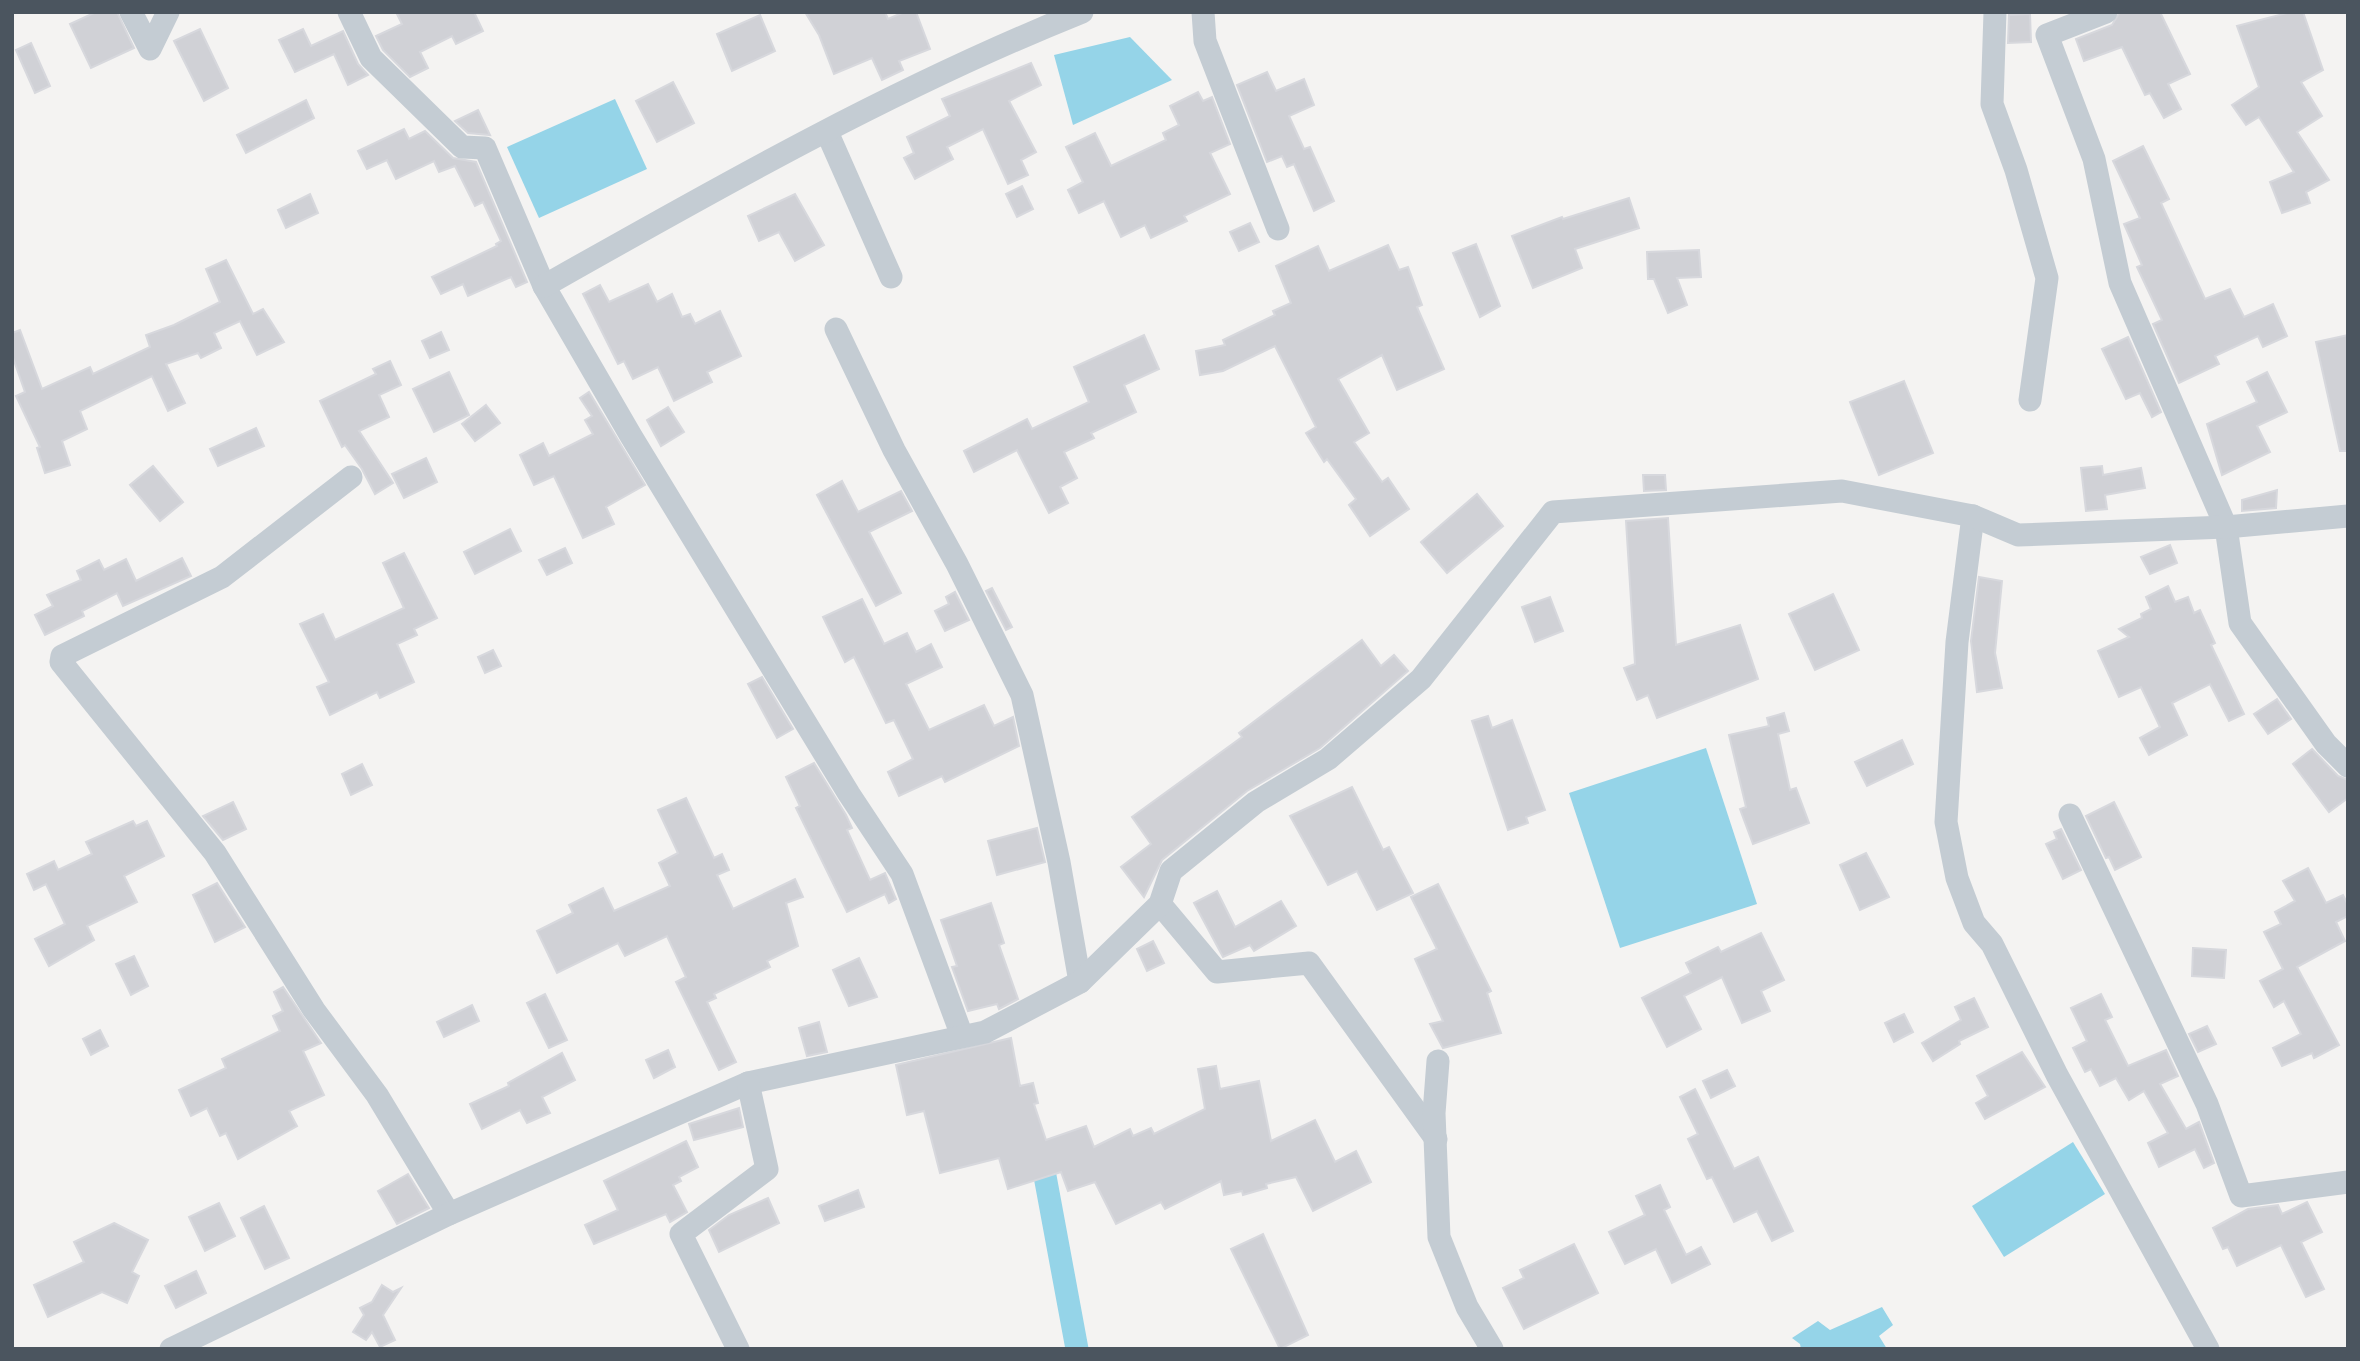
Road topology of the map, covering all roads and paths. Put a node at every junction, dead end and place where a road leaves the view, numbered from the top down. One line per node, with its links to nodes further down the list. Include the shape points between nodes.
1 (131, 12): 2 (street, via 150,49)
2 (168, 12)
3 (349, 12): 11 (street, via 376,64 461,147 485,148)
4 (1082, 12): 8 (street, via 998,46)
5 (1203, 12): 9 (street, via 1205,41)
6 (1995, 12): 13 (street, via 1992,104 2047,278)
7 (2106, 12): 17 (street, via 2047,35 2095,159 2120,283)
8 (827, 132): 10 (street); 11 (street, via 741,174)
9 (1278, 229)
10 (891, 277)
11 (544, 286): 22 (street, via 631,436 902,874)
12 (836, 329): 21 (street, via 1022,695)
13 (2030, 400)
14 (351, 477): 27 (street, via 222,576 62,656 61,662 215,853 314,1010 377,1095)
15 (1973, 516): 17 (street, via 2018,535); 20 (street, via 1842,491 1553,512 1421,679 1328,760 1256,802 1171,872); 31 (street, via 1956,642 1946,822 1957,878 1974,923 1992,944 2057,1075)
16 (2348, 516): 17 (street)
17 (2226, 527): 18 (street, via 2240,623 2326,744)
18 (2348, 766)
19 (2070, 815): 26 (street, via 2207,1104 2241,1196)
20 (1160, 904): 21 (street); 25 (street, via 1217,972 1309,963)
21 (1080, 982): 22 (street, via 985,1032)
22 (962, 1036): 24 (street)
23 (1437, 1061): 25 (street)
24 (748, 1083): 27 (street); 29 (street, via 767,1169 681,1234)
25 (1436, 1139): 30 (street, via 1439,1237 1467,1307)
26 (2348, 1182)
27 (449, 1214): 28 (street)
28 (172, 1349)
29 (738, 1349)
30 (1492, 1349)
31 (2208, 1349)

